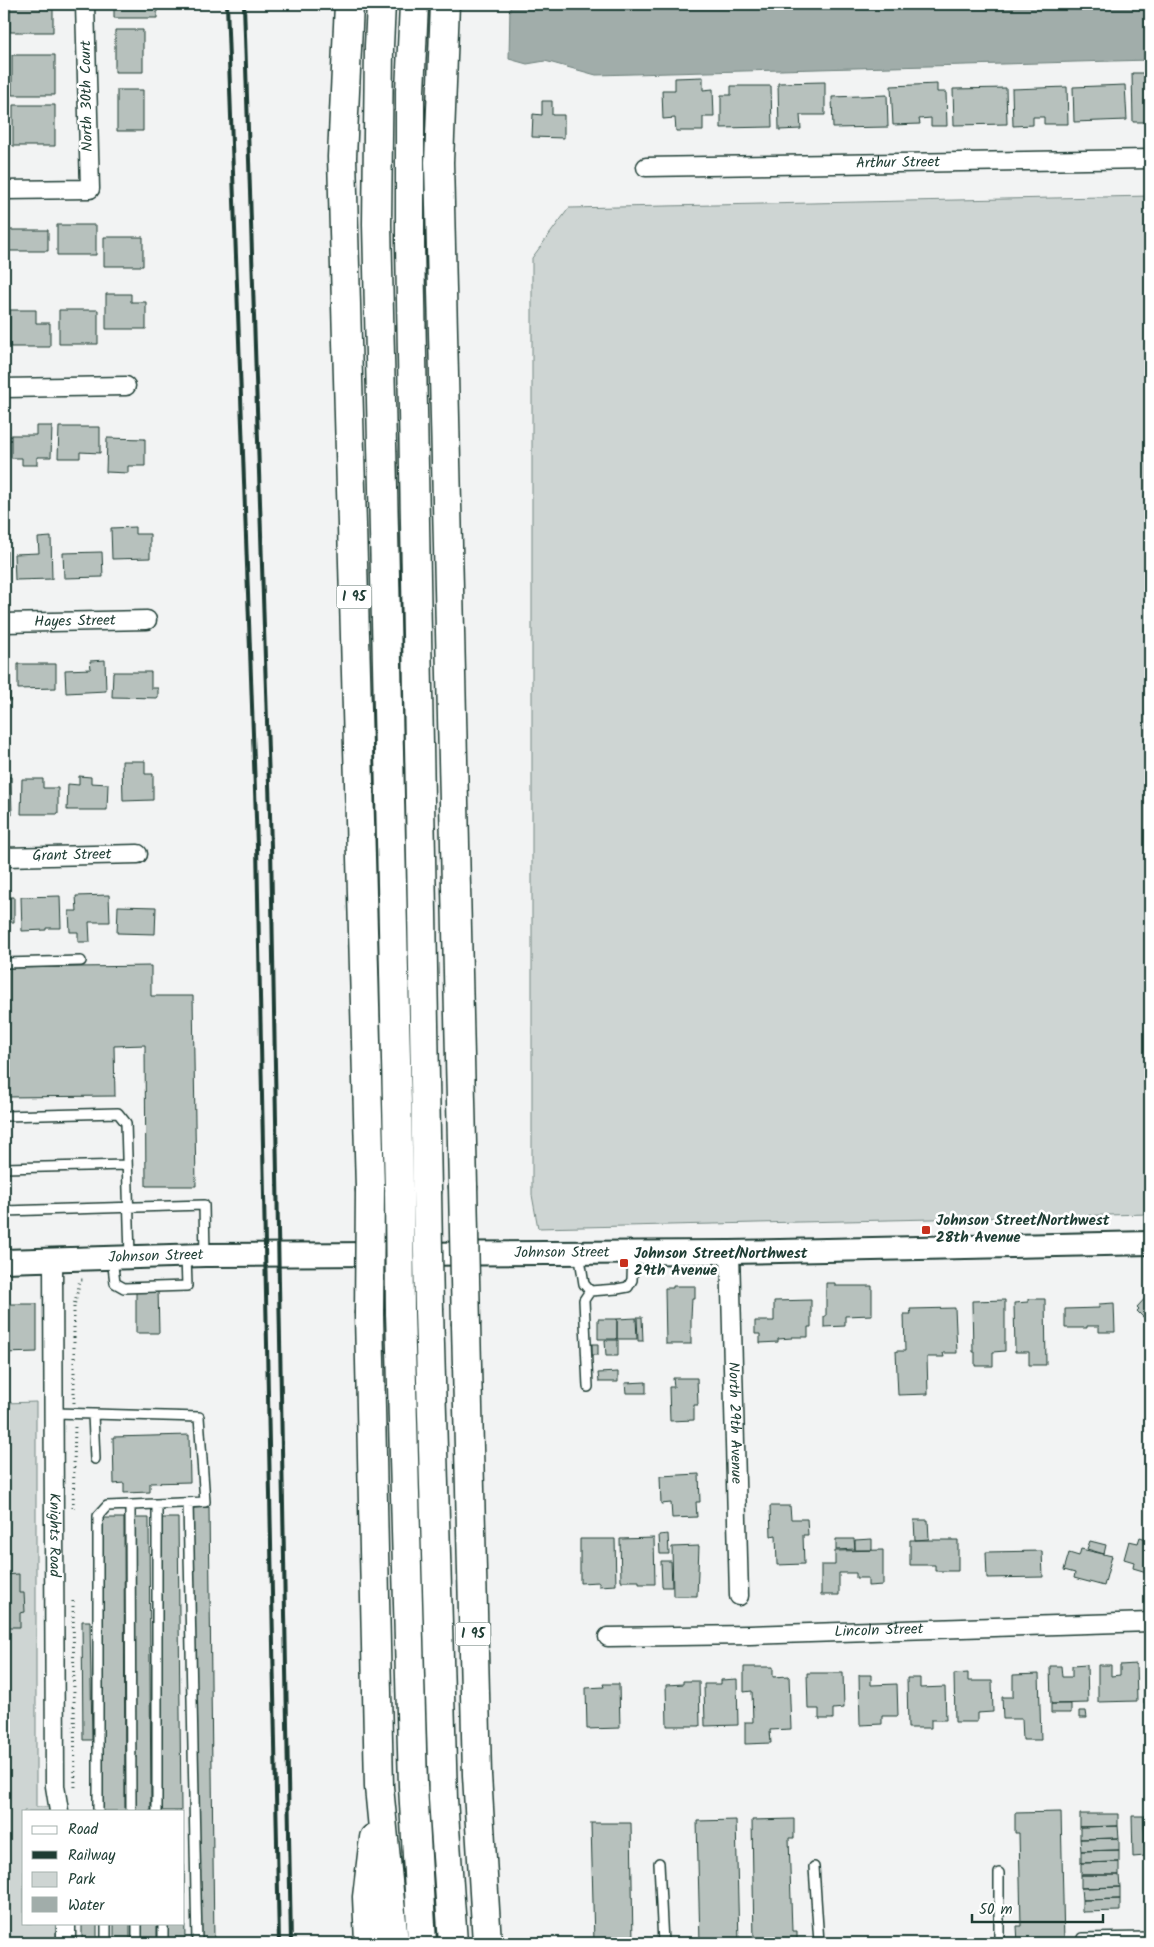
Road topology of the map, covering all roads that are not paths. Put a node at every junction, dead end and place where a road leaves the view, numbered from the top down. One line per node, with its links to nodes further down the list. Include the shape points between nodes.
1 (85, 4): 8 (street, North 30th Court, via 90,189)
2 (349, 4): 41 (highway, I 95, bridge, via 342,157 370,1189)
3 (381, 4): 63 (highway, bridge, via 378,234 400,1312 413,1786)
4 (414, 4): 64 (highway, bridge, via 410,91 410,244 429,1310 442,1789)
5 (445, 4): 65 (highway, I 95, bridge, via 439,162 477,1775)
6 (1150, 159): 7 (street, Arthur Street)
7 (646, 166)
8 (4, 190)
9 (126, 386): 10 (street)
10 (4, 388)
11 (147, 620): 12 (street, Hayes Street)
12 (4, 623)
13 (138, 854): 14 (street, Grant Street)
14 (4, 857)
15 (81, 961): 16 (lane)
16 (4, 963)
17 (4, 1116): 18 (lane, via 118,1113 126,1123)
18 (127, 1165): 19 (lane); 20 (lane)
19 (4, 1168)
20 (129, 1207): 21 (lane); 26 (lane, via 204,1205); 29 (lane)
21 (4, 1211)
22 (1150, 1243): 25 (street, Johnson Street)
23 (579, 1252): 24 (street, Johnson Street); 26 (street, Johnson Street); 30 (lane, via 584,1284)
24 (633, 1252): 25 (street, Johnson Street); 30 (lane, via 632,1280 628,1287)
25 (730, 1252): 38 (street, North 29th Avenue)
26 (196, 1255): 29 (street, Johnson Street); 29 (lane, via 187,1286 124,1288 115,1282)
27 (53, 1260): 28 (street, Johnson Street); 29 (street, Johnson Street); 32 (street, Knights Road)
28 (4, 1261)
29 (119, 1264)
30 (590, 1291): 31 (lane, via 584,1300)
31 (588, 1387)
32 (55, 1413): 33 (lane); 42 (street, Knights Road, via 55,1776)
33 (93, 1414): 34 (lane); 35 (lane, via 199,1417 205,1502)
34 (94, 1459)
35 (188, 1503): 36 (lane); 47 (lane)
36 (157, 1504): 37 (lane); 45 (lane)
37 (130, 1506): 43 (lane, via 107,1506 98,1516); 44 (lane)
38 (739, 1596)
39 (1150, 1622): 40 (street, Lincoln Street)
40 (608, 1637)
41 (379, 1787): 61 (highway, via 367,1898); 62 (highway, I 95)
42 (59, 1810)
43 (98, 1810)
44 (131, 1810)
45 (157, 1810)
46 (185, 1835): 47 (lane)
47 (194, 1835): 60 (lane)
48 (659, 1863): 66 (lane)
49 (814, 1867): 67 (lane)
50 (999, 1873): 68 (lane)
51 (66, 1924): 56 (street)
52 (106, 1924): 57 (lane)
53 (137, 1924): 58 (lane)
54 (163, 1924): 59 (lane)
55 (1150, 1937): 69 (lane, via 1082,1938)
56 (66, 1943)
57 (106, 1943)
58 (137, 1943)
59 (163, 1943)
60 (197, 1943)
61 (369, 1943)
62 (394, 1943)
63 (422, 1943)
64 (453, 1943)
65 (487, 1943)
66 (663, 1943)
67 (819, 1943)
68 (999, 1943)
69 (1082, 1943)

